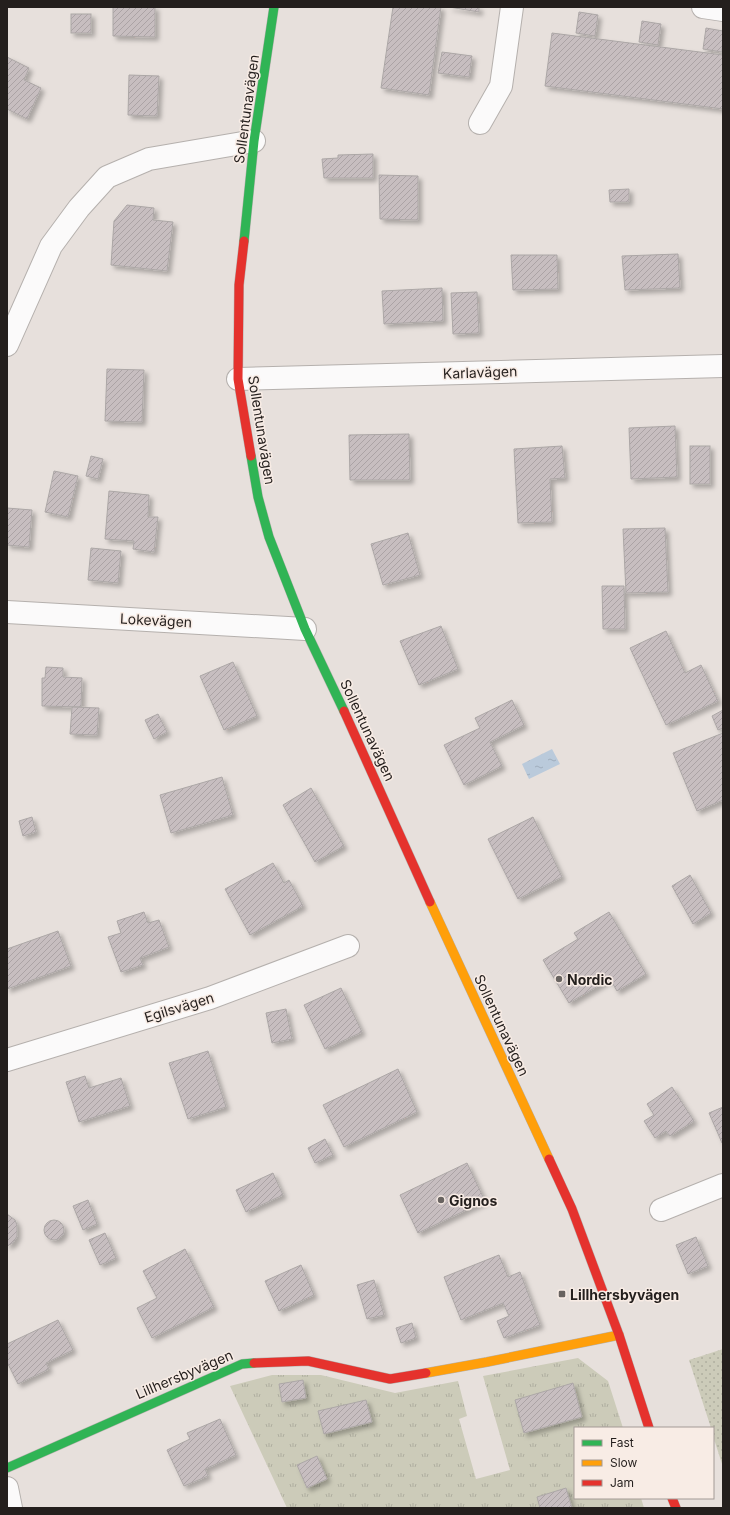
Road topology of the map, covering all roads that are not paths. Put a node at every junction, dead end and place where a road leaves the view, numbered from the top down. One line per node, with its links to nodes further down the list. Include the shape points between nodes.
1 (274, 7): 6 (street, Sollentunavägen)
2 (512, 7): 5 (street, via 501,86)
3 (704, 7): 4 (street)
4 (723, 10)
5 (480, 123)
6 (254, 141): 7 (street, via 149,159 107,177 79,208 51,246); 9 (street, Sollentunavägen, via 239,285)
7 (7, 345)
8 (723, 366): 9 (street, Karlavägen)
9 (238, 380): 11 (street, Sollentunavägen, via 258,497 269,537)
10 (7, 612): 11 (street, Lokevägen)
11 (305, 629): 16 (street, Sollentunavägen, via 572,1209)
12 (348, 946): 13 (street, Egilsvägen, via 210,998)
13 (7, 1060)
14 (723, 1185): 15 (street)
15 (661, 1210)
16 (619, 1335): 17 (street, Sollentunavägen); 18 (street, Lillhersbyvägen, via 390,1379 308,1360 242,1364)
17 (649, 1427)
18 (7, 1468)
19 (7, 1488): 20 (street)
20 (11, 1508)

